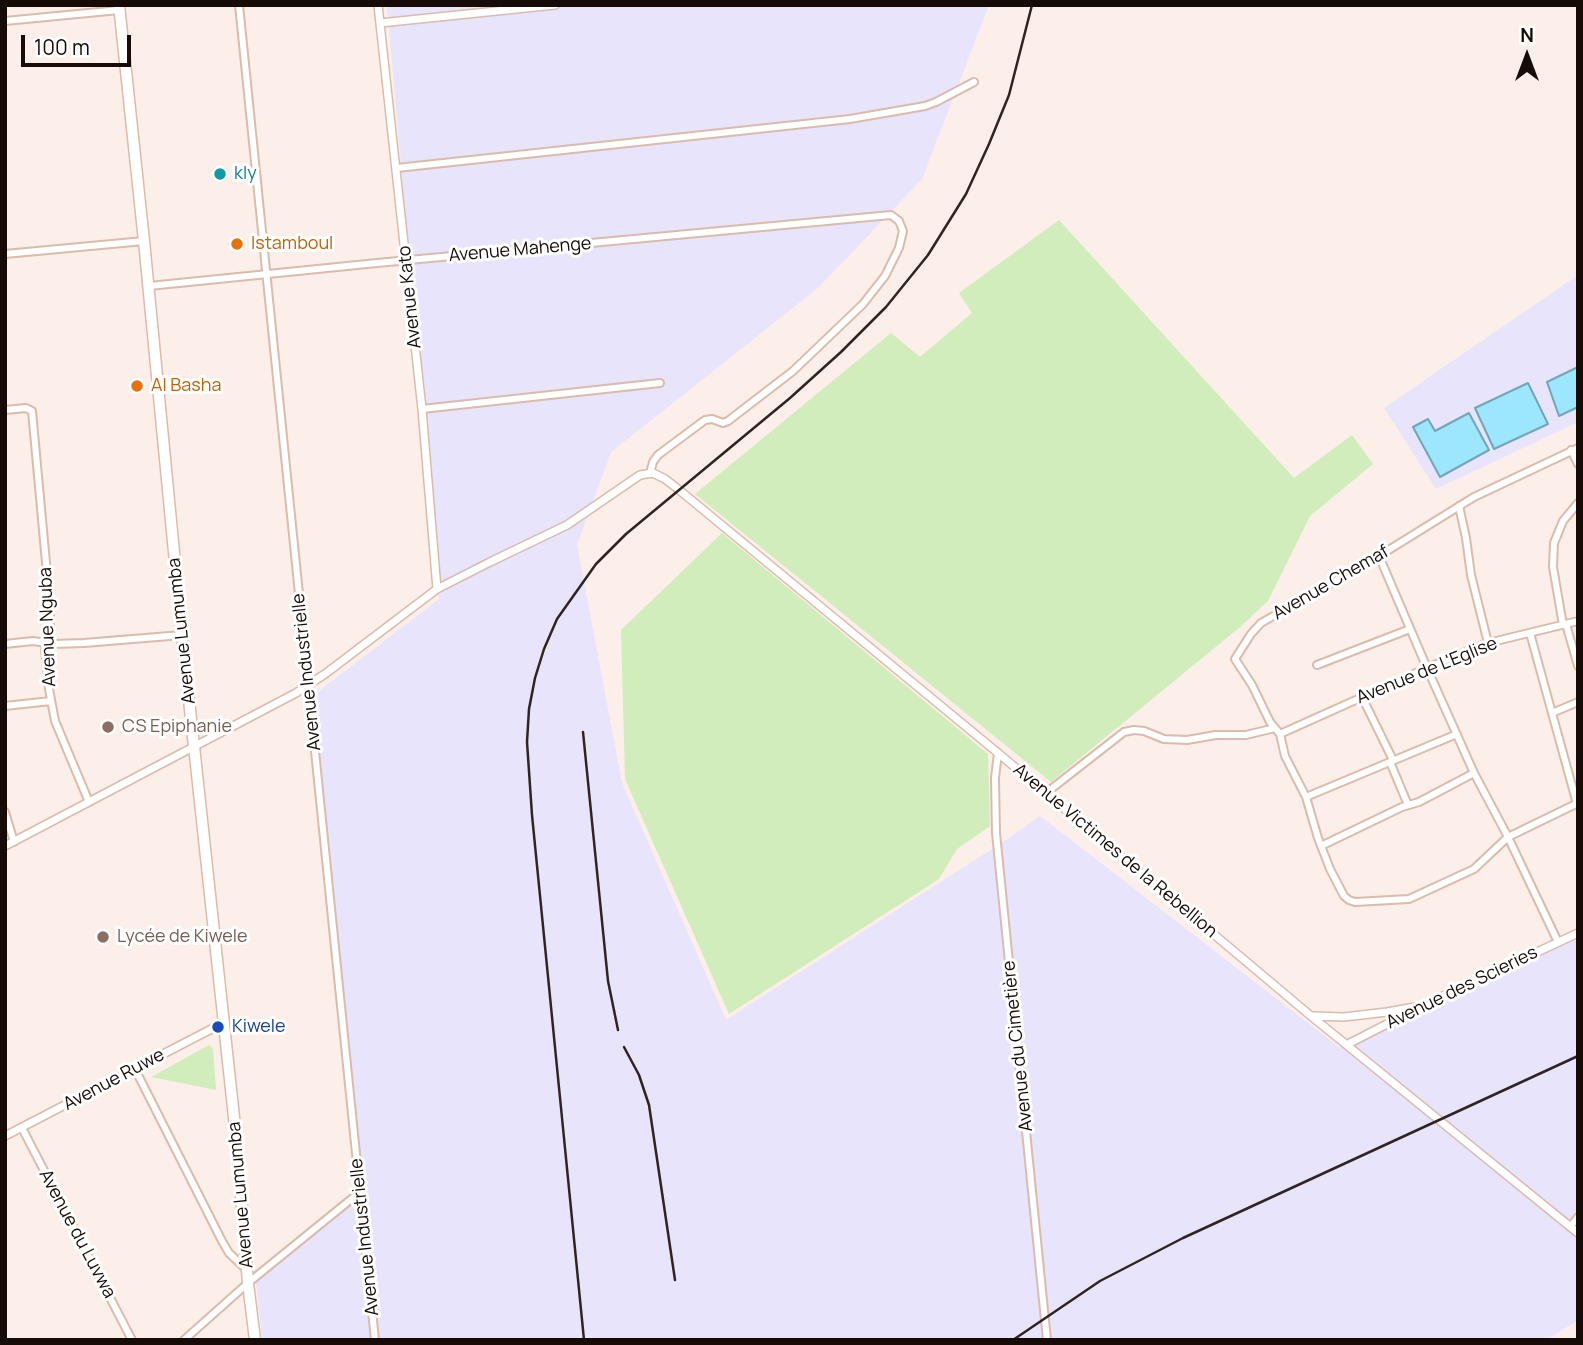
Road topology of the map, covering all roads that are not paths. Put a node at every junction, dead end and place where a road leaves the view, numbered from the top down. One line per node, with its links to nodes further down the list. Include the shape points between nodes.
1 (239, 5): 12 (street, Avenue Industrielle)
2 (378, 5): 6 (street, Avenue Kato)
3 (555, 5): 6 (street)
4 (119, 7): 5 (street); 9 (highway, Avenue Lumumba)
5 (5, 22)
6 (380, 23): 8 (street, Avenue Kato)
7 (974, 82): 8 (street, via 925,106 877,115)
8 (397, 169): 11 (street, Avenue Kato)
9 (144, 241): 10 (street); 13 (highway, Avenue Lumumba)
10 (5, 254)
11 (406, 260): 12 (street, Avenue Mahenge); 15 (street, Avenue Kato); 19 (street, Avenue Mahenge, via 891,215 899,221 899,248 863,304 784,379 728,421 705,421 658,455)
12 (266, 273): 13 (street, Avenue Mahenge); 35 (street, Avenue Industrielle)
13 (149, 286): 28 (highway, Avenue Lumumba)
14 (660, 383): 15 (street)
15 (422, 409): 23 (street, Avenue Kato)
16 (5, 410): 29 (street, Avenue Nguba, via 32,411 50,606)
17 (1575, 449): 18 (street); 21 (street, Avenue Chemaf)
18 (1578, 464)
19 (650, 473): 23 (street, via 635,478 567,525); 44 (street, Avenue Victimes de la Rebellion, via 678,489)
20 (1578, 503): 25 (street, via 1563,521 1554,543 1553,567)
21 (1459, 506): 22 (street, Avenue Chemaf); 30 (street)
22 (1379, 556): 26 (street); 41 (street, Avenue Chemaf, via 1261,623 1236,659)
23 (437, 589): 35 (street)
24 (1578, 621): 25 (street, Avenue de L'Eglise)
25 (1565, 624): 27 (street, Avenue de L'Eglise); 33 (street)
26 (1410, 629): 32 (street); 34 (street)
27 (1530, 633): 30 (street, Avenue de L'Eglise); 40 (street)
28 (183, 635): 29 (street); 43 (highway, Avenue Lumumba)
29 (46, 643): 31 (street); 37 (street, Avenue Nguba)
30 (1488, 643): 34 (street, Avenue de L'Eglise)
31 (5, 644)
32 (1317, 665)
33 (1578, 666)
34 (1427, 668): 36 (street, Avenue de L'Eglise); 42 (street)
35 (309, 686): 43 (street); 66 (street, Avenue Industrielle)
36 (1362, 697): 41 (street, Avenue de L'Eglise); 45 (street)
37 (51, 701): 39 (street); 49 (street, Avenue Nguba, via 54,721)
38 (1578, 702): 40 (street)
39 (5, 706)
40 (1552, 713): 50 (street)
41 (1277, 731): 47 (street, Avenue de L'Eglise, via 1187,740 1164,739 1137,730 1124,732); 48 (street, Avenue Chemaf)
42 (1457, 734): 45 (street); 46 (street)
43 (194, 747): 49 (street); 61 (highway, Avenue Lumumba)
44 (998, 753): 47 (street, Avenue Victimes de la Rebellion); 76 (street, Avenue du Cimetière, via 996,833)
45 (1392, 761): 48 (street); 51 (street)
46 (1475, 773): 51 (street); 53 (street)
47 (1046, 793): 60 (street, Avenue Victimes de la Rebellion)
48 (1306, 797): 56 (street, Avenue Chemaf)
49 (89, 802): 54 (street)
50 (1577, 803): 53 (street)
51 (1408, 805): 56 (street)
52 (5, 812): 54 (street)
53 (1508, 837): 56 (street, Avenue Chemaf, via 1474,869 1399,900 1349,900); 58 (street)
54 (14, 842): 55 (street)
55 (5, 846)
56 (1321, 846)
57 (1578, 933): 58 (street, Avenue des Scieries)
58 (1558, 942): 59 (street, Avenue des Scieries)
59 (1426, 1004): 60 (street, via 1344,1017); 62 (street, Avenue des Scieries)
60 (1311, 1016): 62 (street, Avenue Victimes de la Rebellion)
61 (223, 1023): 63 (street, Avenue Ruwe); 70 (highway, Avenue Lumumba)
62 (1348, 1044): 68 (street, Avenue Victimes de la Rebellion)
63 (135, 1069): 64 (street, Avenue Ruwe); 70 (street, via 222,1241)
64 (22, 1128): 65 (street, Avenue Ruwe); 72 (street, Avenue du Luvwa)
65 (5, 1136)
66 (360, 1192): 71 (street); 75 (street, Avenue Industrielle)
67 (1578, 1217): 68 (street)
68 (1570, 1227): 69 (street, Avenue Victimes de la Rebellion)
69 (1578, 1233)
70 (247, 1270): 71 (highway, Avenue Lumumba)
71 (248, 1283): 73 (street); 74 (highway, Avenue Lumumba)
72 (132, 1340)
73 (184, 1340)
74 (255, 1340)
75 (375, 1340)
76 (1047, 1340)

